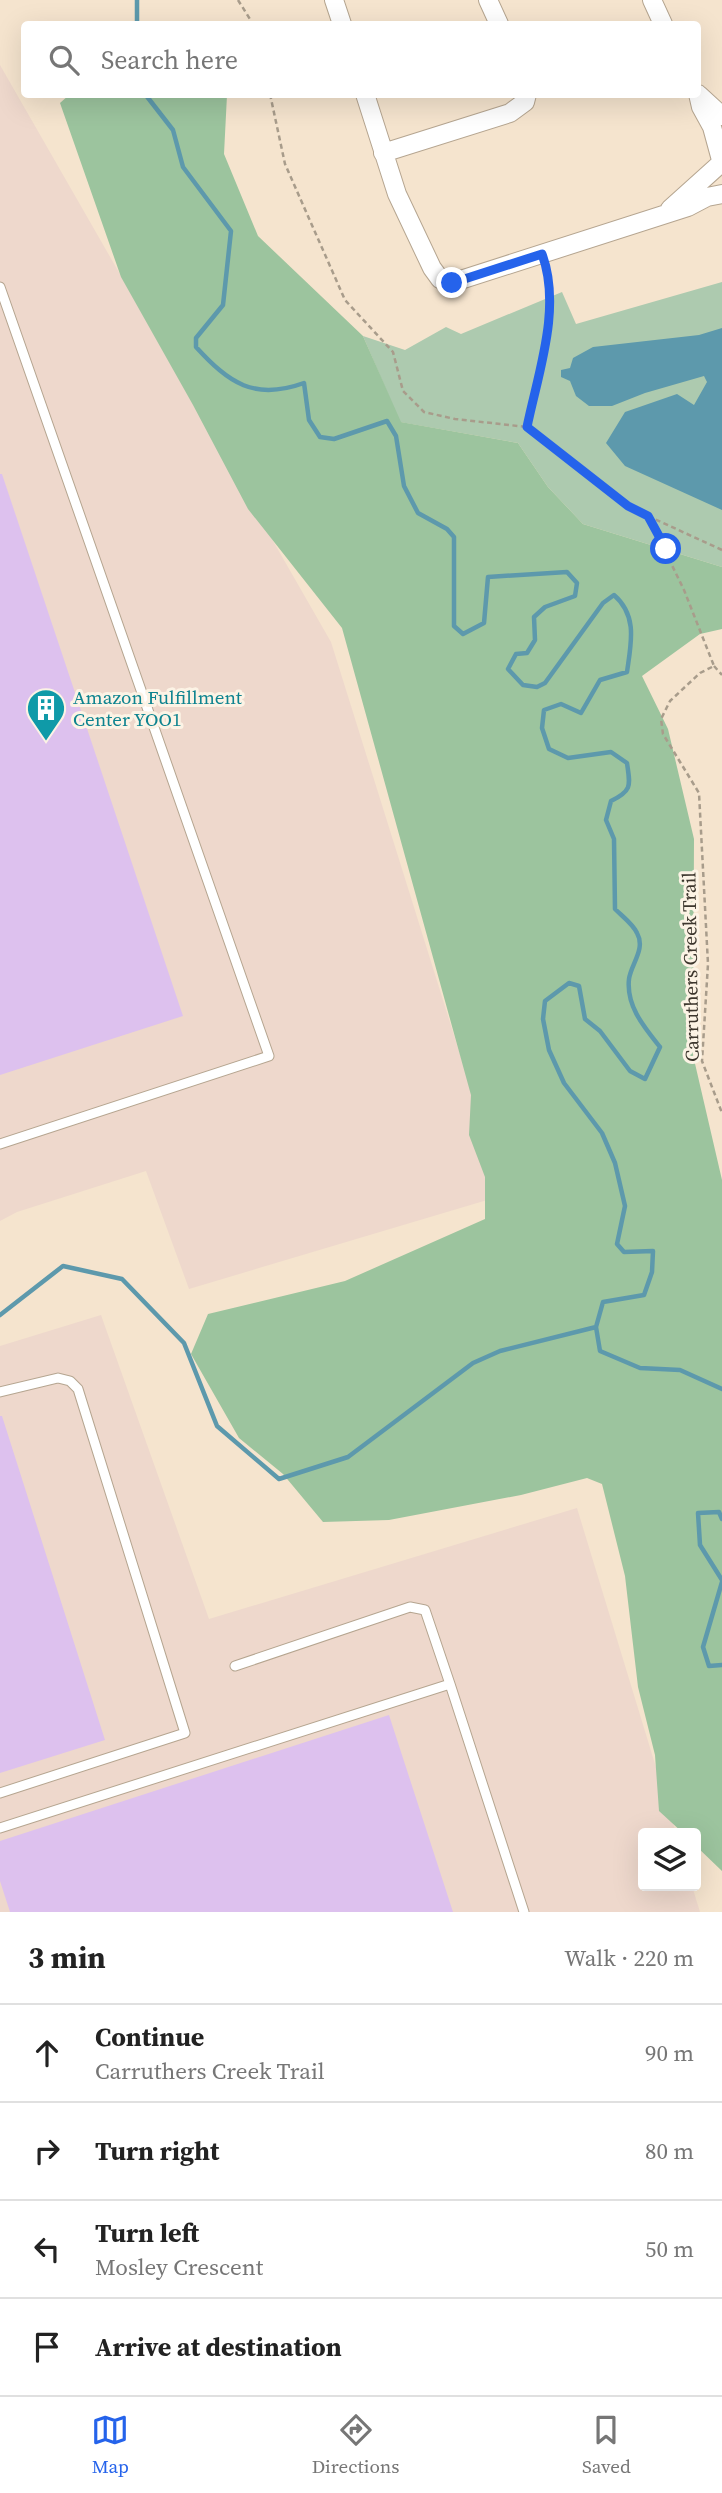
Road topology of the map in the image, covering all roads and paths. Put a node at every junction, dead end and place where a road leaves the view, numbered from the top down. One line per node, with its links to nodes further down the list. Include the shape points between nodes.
1 (238, 0): 5 (path)
2 (334, 0): 6 (street)
3 (488, 0): 7 (street)
4 (652, 0): 8 (street)
5 (251, 21)
6 (341, 21)
7 (498, 21)
8 (662, 21)
9 (701, 97): 14 (street)
10 (271, 98): 21 (path, via 285,164 345,300 393,352 403,391 424,412)
11 (366, 98): 15 (street)
12 (526, 98): 15 (street, via 510,113)
13 (699, 98): 16 (street)
14 (722, 116)
15 (383, 153): 19 (street, via 397,194 440,279 452,283)
16 (721, 165): 18 (street)
17 (722, 194): 18 (street)
18 (665, 214): 19 (street)
19 (542, 254): 21 (path, via 551,310)
20 (0, 287): 27 (lane, via 269,1056)
21 (527, 427): 22 (path, via 628,506)
22 (648, 516): 23 (path); 24 (path)
23 (722, 550)
24 (714, 666): 25 (path); 26 (path, Carruthers Creek Trail, via 670,701 661,719 663,734 698,793 708,964 702,1060)
25 (722, 675)
26 (722, 1112)
27 (0, 1144)
28 (0, 1392): 31 (lane, via 58,1378 78,1389 186,1733)
29 (235, 1666): 30 (lane, via 410,1606 425,1609)
30 (450, 1684): 32 (lane); 33 (lane)
31 (0, 1793)
32 (0, 1828)
33 (524, 1912)

